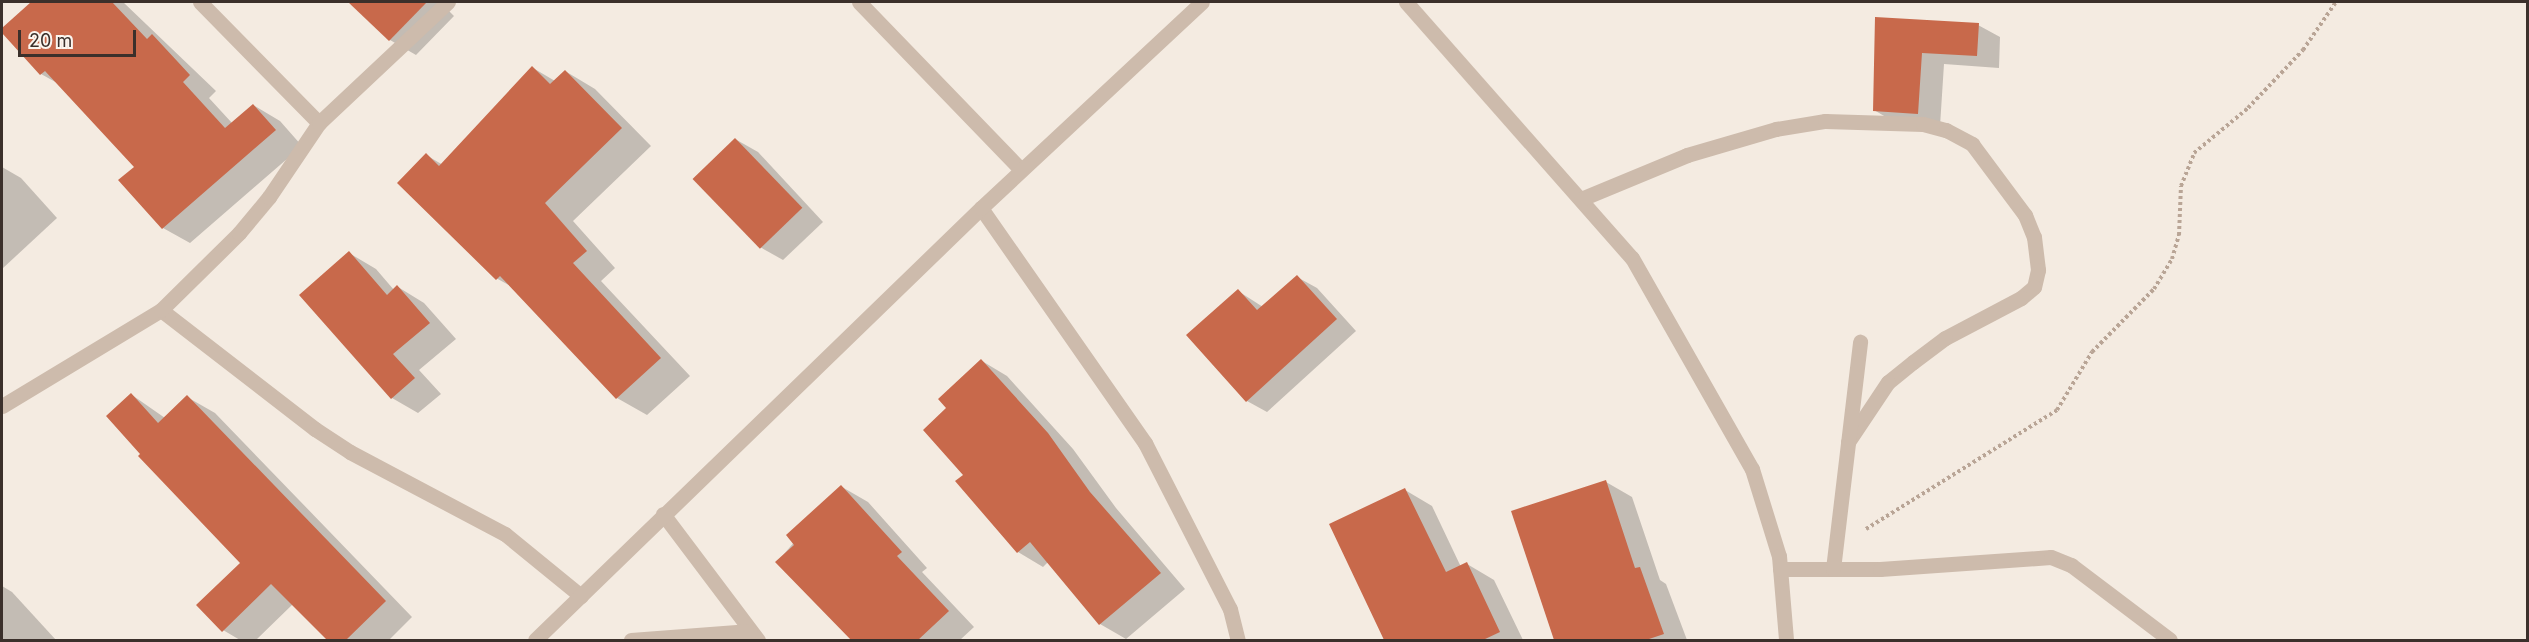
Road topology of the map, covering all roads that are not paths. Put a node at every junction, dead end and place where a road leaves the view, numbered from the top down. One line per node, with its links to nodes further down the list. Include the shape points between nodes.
1 (200, 2): 6 (street)
2 (448, 2): 6 (street)
3 (859, 2): 7 (street)
4 (1202, 2): 7 (street)
5 (1406, 2): 8 (street)
6 (319, 123): 10 (street, via 275,189 239,233)
7 (1021, 170): 9 (street)
8 (1581, 199): 13 (street, via 1687,155 1776,129 1825,121 1923,124 1946,130 1972,144 2025,215 2036,248 2038,270 2034,287 2021,298 1945,338 1888,382); 15 (street, via 1632,258 1752,469)
9 (981, 208): 14 (street); 21 (street, via 1144,443 1230,609)
10 (161, 310): 12 (street); 17 (street, via 315,429 350,452 505,534)
11 (1860, 342): 13 (street)
12 (3, 402)
13 (1848, 442): 16 (street)
14 (663, 514): 17 (street); 18 (street)
15 (1780, 569): 16 (street); 22 (street)
16 (1833, 569): 23 (street, via 2051,557 2071,565)
17 (581, 596): 19 (street)
18 (754, 636): 20 (street)
19 (535, 640)
20 (631, 640)
21 (1238, 640)
22 (1786, 640)
23 (2170, 640)

